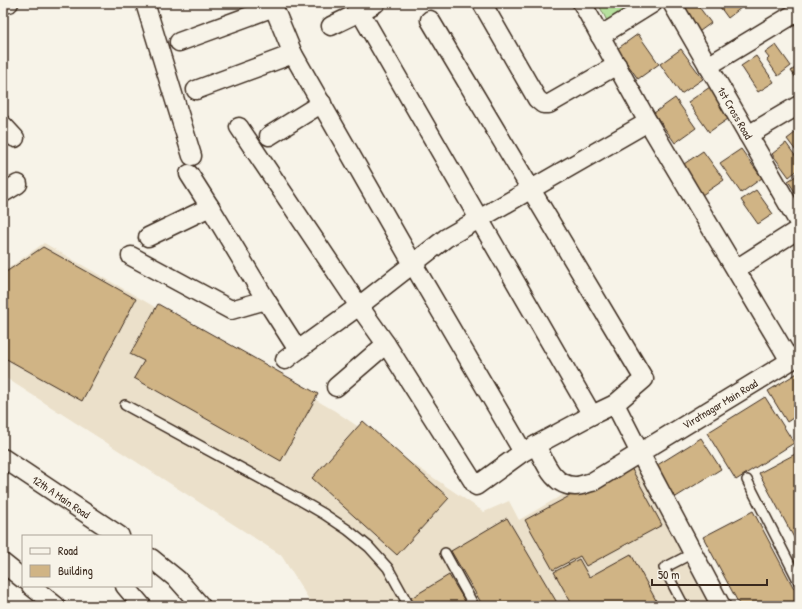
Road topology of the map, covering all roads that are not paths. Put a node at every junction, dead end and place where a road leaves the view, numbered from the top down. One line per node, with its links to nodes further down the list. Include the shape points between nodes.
1 (9, 3): 8 (street)
2 (145, 3): 28 (street)
3 (376, 3): 10 (street)
4 (482, 3): 17 (street, via 537,99 543,104 549,104)
5 (582, 3): 14 (street)
6 (653, 3): 14 (street)
7 (672, 3): 18 (street, 1st Cross Road)
8 (3, 4)
9 (273, 5): 15 (street); 16 (street, Viratnagar Main Road)
10 (358, 8): 13 (street); 34 (street)
11 (799, 11): 18 (street)
12 (430, 20): 31 (street)
13 (331, 26)
14 (600, 36): 17 (street)
15 (179, 42)
16 (294, 54): 19 (street); 20 (street, Viratnagar Main Road)
17 (617, 66): 22 (street)
18 (708, 66): 25 (street, 1st Cross Road)
19 (196, 90)
20 (322, 103): 26 (street); 39 (street, Viratnagar Main Road)
21 (799, 105): 25 (street)
22 (648, 122): 31 (street); 40 (street)
23 (3, 125): 27 (street)
24 (239, 127): 42 (street)
25 (748, 135): 35 (street, 1st Cross Road)
26 (269, 136)
27 (15, 138)
28 (192, 156)
29 (189, 174): 33 (street)
30 (18, 184): 32 (street)
31 (531, 189): 34 (street); 46 (street, via 644,379)
32 (3, 193)
33 (210, 207): 37 (street); 41 (street)
34 (479, 219): 39 (street, via 446,238); 48 (street)
35 (799, 222)
36 (799, 229): 40 (street)
37 (148, 237)
38 (131, 256): 41 (street, via 231,310)
39 (413, 264): 42 (street); 49 (street, Viratnagar Main Road)
40 (736, 269): 44 (street)
41 (266, 300): 42 (street, via 292,355)
42 (359, 306): 43 (street)
43 (386, 344): 45 (street); 49 (street, via 476,486)
44 (795, 358): 50 (street, Viratnagar Main Road)
45 (336, 387)
46 (615, 404): 48 (street); 50 (street)
47 (124, 405): 65 (lane, via 298,499 348,530 369,547 388,568)
48 (592, 415): 49 (street)
49 (530, 449): 50 (street, Viratnagar Main Road, via 554,478 565,485 576,486 592,482)
50 (640, 453): 55 (street)
51 (3, 458): 53 (street, 12th A Main Road)
52 (747, 480): 59 (lane)
53 (118, 535)
54 (445, 553): 66 (lane)
55 (693, 553): 67 (lane, via 664,568); 68 (street)
56 (152, 559): 64 (street, via 178,580)
57 (3, 563): 58 (street)
58 (22, 578)
59 (799, 582)
60 (32, 587): 62 (street)
61 (126, 587): 63 (street)
62 (56, 606)
63 (142, 606)
64 (201, 606)
65 (409, 606)
66 (474, 606)
67 (684, 606)
68 (721, 606)

